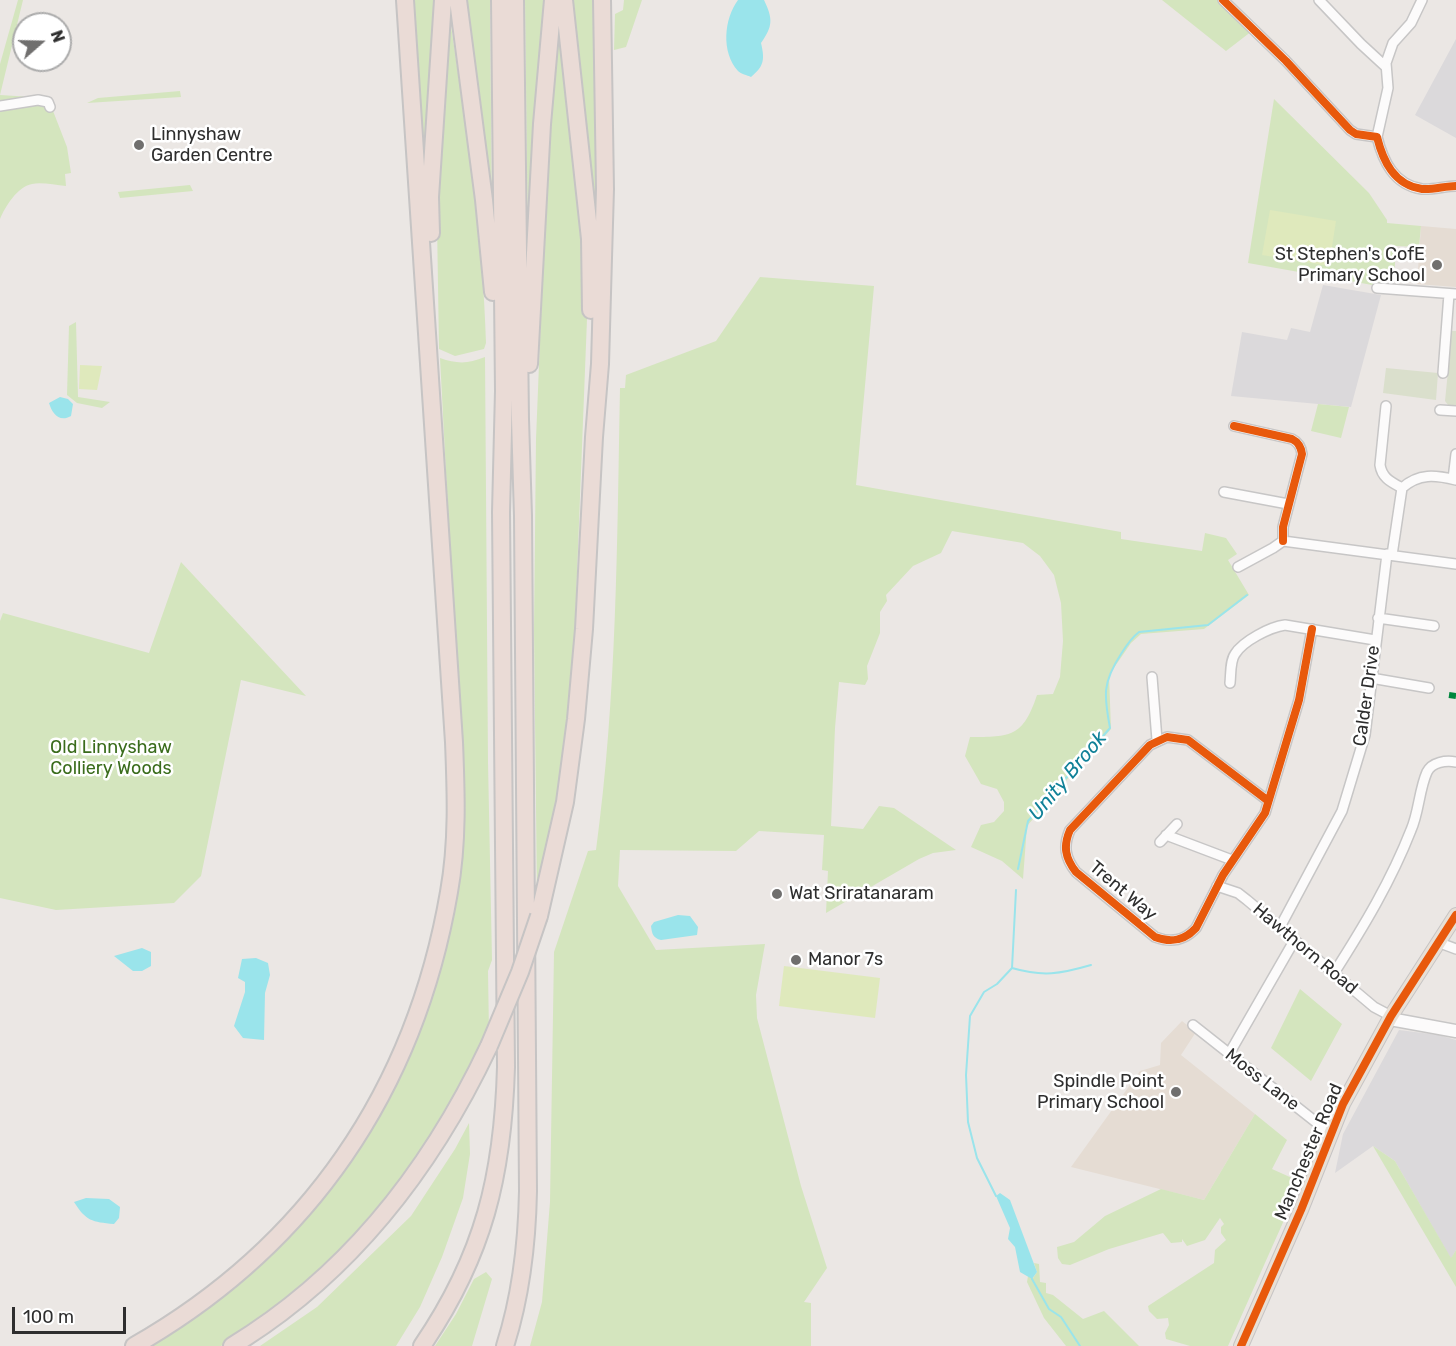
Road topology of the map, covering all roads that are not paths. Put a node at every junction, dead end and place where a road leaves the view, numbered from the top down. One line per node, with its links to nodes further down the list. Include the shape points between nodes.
1 (405, 0): 34 (highway)
2 (444, 0): 34 (highway, via 430,197)
3 (458, 0): 32 (highway, via 489,246)
4 (500, 0): 32 (highway, via 504,391)
5 (515, 0): 33 (highway)
6 (553, 0): 33 (highway, via 542,124)
7 (564, 0): 26 (highway, via 590,239)
8 (602, 0): 26 (highway, via 604,201)
9 (1223, 0): 17 (street, via 1350,130)
10 (1319, 0): 13 (street)
11 (1418, 2): 12 (street, via 1408,28)
12 (1393, 43): 13 (street, via 1381,49); 14 (street)
13 (1367, 49): 14 (street)
14 (1386, 67): 17 (street, via 1388,88)
15 (0, 106): 16 (street, via 38,100)
16 (50, 106)
17 (1377, 137): 18 (street, via 1389,168 1404,183 1423,189)
18 (1456, 186)
19 (1377, 288): 20 (street)
20 (1453, 294): 21 (street)
21 (1443, 373)
22 (1440, 410): 24 (street)
23 (1386, 411): 29 (street, via 1381,472)
24 (1456, 411)
25 (1234, 426): 31 (street, via 1297,441 1302,454)
26 (594, 437): 65 (highway, bridge, via 575,731 565,802 539,915 520,972 458,1108 395,1202 314,1286)
27 (1456, 454): 28 (street)
28 (1455, 480): 29 (street, via 1425,475)
29 (1402, 488): 36 (street, Calder Drive)
30 (1224, 493): 31 (street)
31 (1287, 504): 35 (street)
32 (501, 512): 66 (highway, via 504,1119 495,1181 474,1251)
33 (524, 516): 67 (highway, via 528,1191 525,1251)
34 (440, 531): 64 (highway, via 456,820 450,890 433,969 413,1027 365,1124 303,1210 221,1288)
35 (1283, 541): 36 (street); 38 (street)
36 (1389, 555): 37 (street); 39 (street, Calder Drive)
37 (1456, 564)
38 (1237, 565)
39 (1378, 618): 40 (street); 42 (street, Calder Drive)
40 (1434, 626)
41 (1312, 629): 42 (street); 45 (street, via 1285,625 1264,631 1233,656); 49 (street, via 1299,700)
42 (1375, 640): 44 (street, Calder Drive)
43 (1152, 677): 47 (street)
44 (1371, 678): 46 (street); 54 (street, Calder Drive, via 1365,735 1349,792)
45 (1230, 683)
46 (1429, 688)
47 (1157, 740): 49 (street, via 1188,740); 52 (street, Trent Way, via 1070,830 1065,846 1069,864 1163,940 1178,940 1191,933)
48 (1456, 762): 58 (street, via 1436,764 1427,772 1413,827 1396,868)
49 (1267, 800): 51 (street, Trent Way, via 1265,813)
50 (1177, 824): 51 (street, via 1163,838)
51 (1232, 860): 52 (street, Trent Way)
52 (1217, 886): 54 (street, Hawthorn Road, via 1238,893)
53 (1456, 915): 56 (main road, Manchester Road)
54 (1279, 929): 55 (street, Hawthorn Road)
55 (1294, 941): 58 (street, Hawthorn Road); 62 (street)
56 (1440, 943): 57 (street); 59 (main road, Manchester Road)
57 (1456, 949)
58 (1334, 973): 59 (street, Hawthorn Road)
59 (1390, 1018): 61 (street); 63 (main road, Manchester Road)
60 (1193, 1025): 62 (street, Moss Lane)
61 (1456, 1031)
62 (1229, 1054): 63 (street, Moss Lane)
63 (1331, 1134): 68 (main road, Manchester Road)
64 (134, 1346)
65 (232, 1346)
66 (422, 1346)
67 (505, 1346)
68 (1241, 1346)

